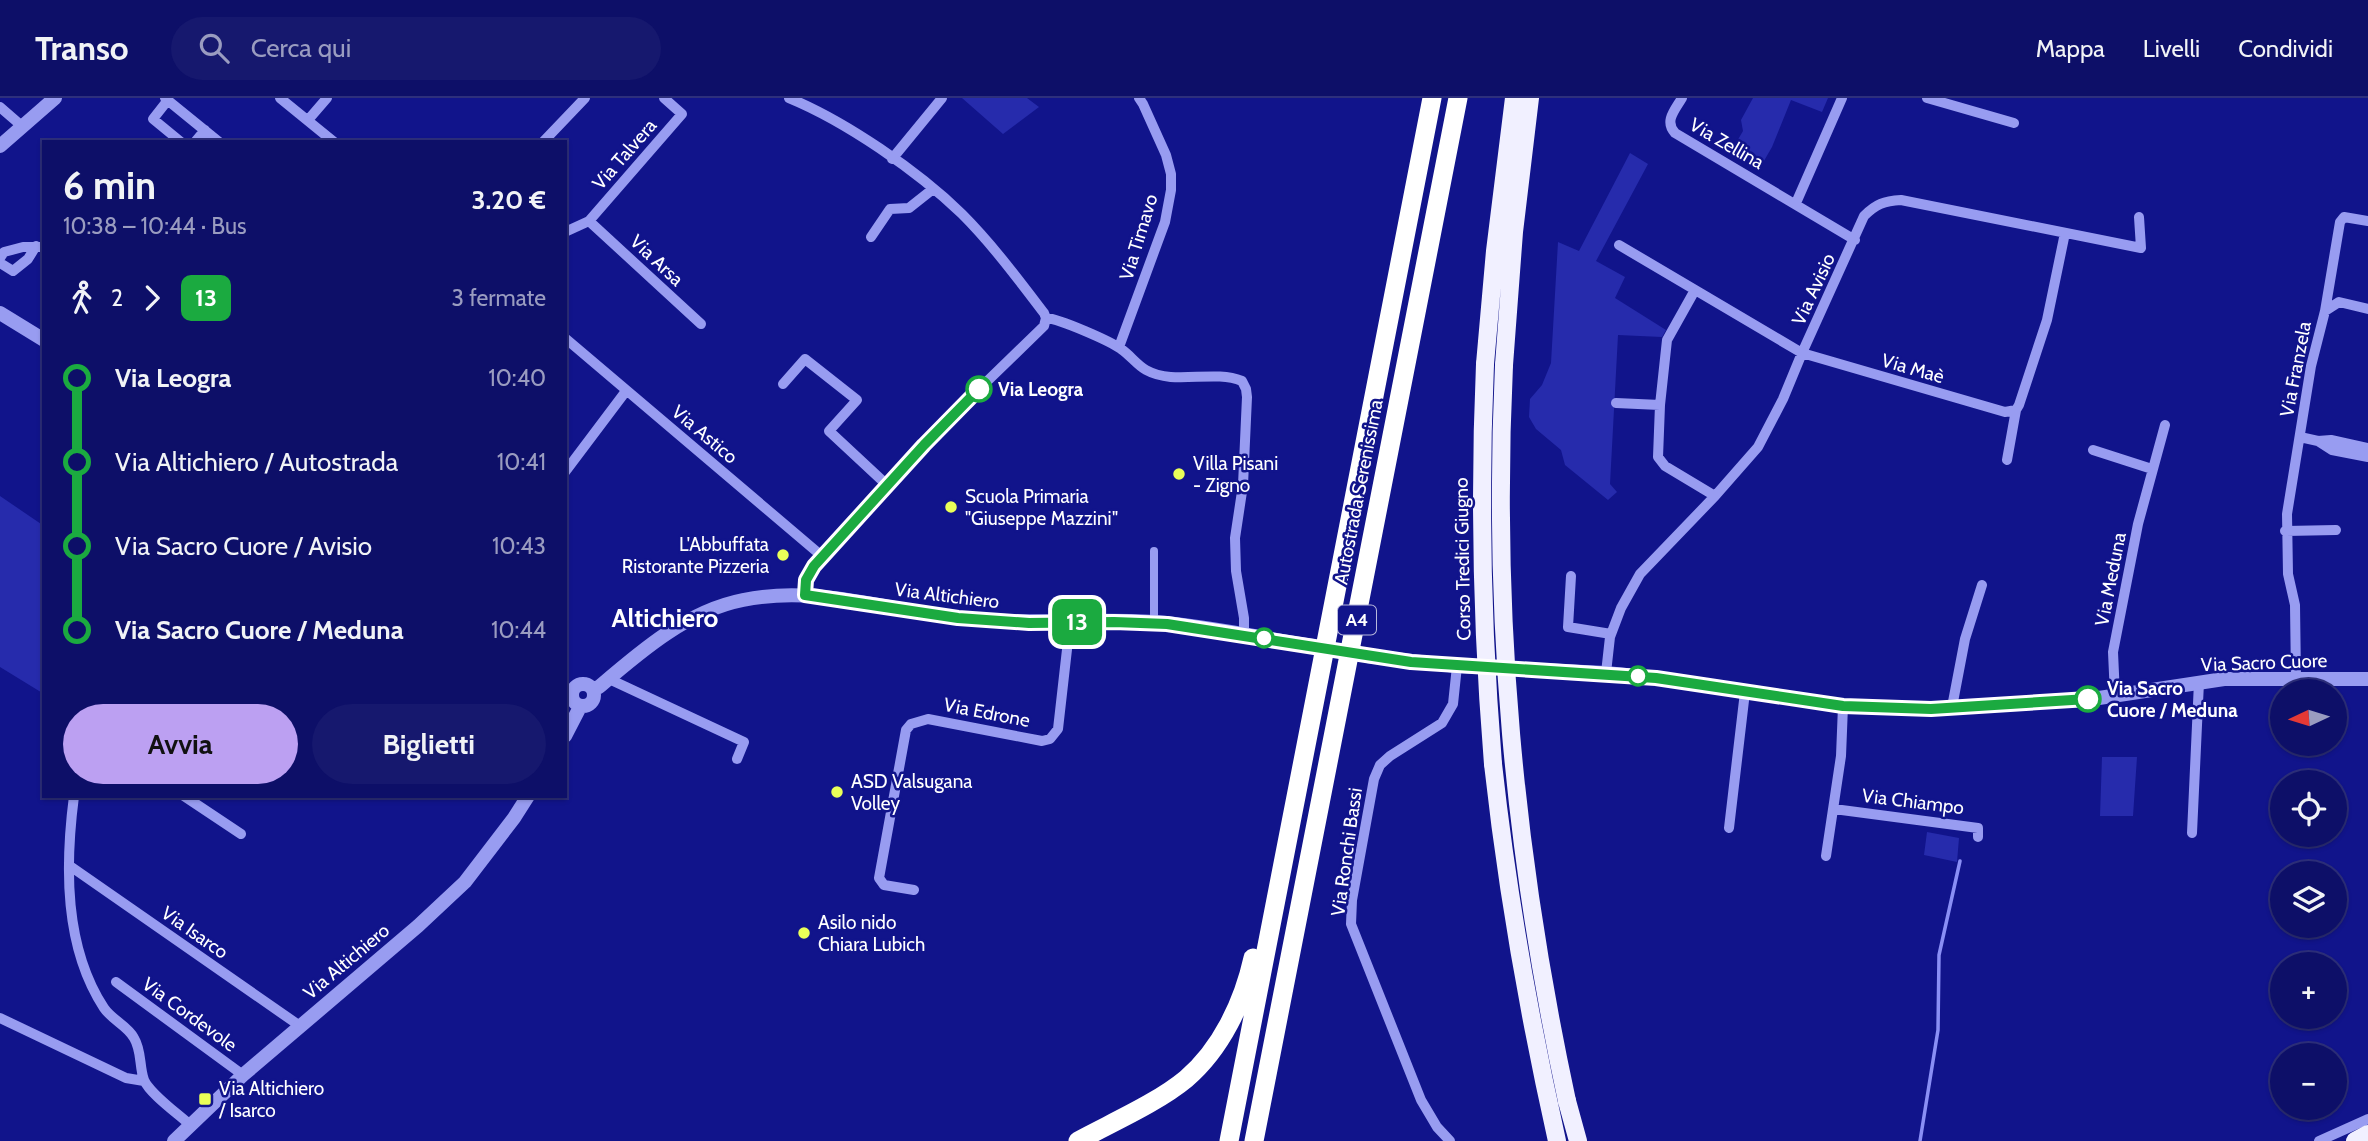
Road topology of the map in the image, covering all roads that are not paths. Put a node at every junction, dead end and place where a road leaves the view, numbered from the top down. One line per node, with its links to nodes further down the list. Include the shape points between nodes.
1 (55, 98): 20 (street)
2 (280, 98): 18 (street)
3 (585, 98): 26 (street)
4 (664, 98): 32 (street, Via Talvera, via 682,114)
5 (789, 98): 28 (street, via 837,121)
6 (942, 98): 28 (street)
7 (1139, 98): 49 (street, Via Timavo, via 1166,155 1171,190 1165,222)
8 (1432, 98): 104 (highway, Autostrada Serenissima / A4)
9 (1458, 98): 118 (highway, Autostrada Serenissima / A4)
10 (1514, 98): 120 (highway, Corso Tredici Giugno, bridge, via 1495,251 1481,443 1486,678 1514,926)
11 (1530, 98): 121 (highway, Corso Tredici Giugno, bridge, via 1503,365 1500,555 1516,802 1531,915)
12 (1682, 98): 30 (street, Via Zellina, via 1670,118 1675,133)
13 (1842, 98): 30 (street)
14 (1927, 98): 19 (street)
15 (167, 99): 21 (street); 22 (street, via 153,119)
16 (321, 100): 18 (street)
17 (0, 107): 20 (street)
18 (308, 120): 25 (street)
19 (2014, 123)
20 (23, 127): 27 (street)
21 (205, 131): 23 (street); 24 (street)
22 (167, 138)
23 (197, 140)
24 (216, 140)
25 (332, 140)
26 (545, 140)
27 (0, 146)
28 (892, 159): 29 (street)
29 (933, 189): 36 (street, via 909,208 890,209); 45 (street, via 991,245)
30 (1796, 203): 37 (street, Via Zellina)
31 (2139, 217): 35 (street, Via Avisio, via 2141,248)
32 (589, 221): 34 (street, Via Talvera); 46 (street, Via Arsa)
33 (2368, 221): 43 (street, via 2344,217 2340,222)
34 (567, 229)
35 (2065, 233): 37 (street, Via Avisio, via 1901,200 1881,201 1872,208); 55 (street, via 2047,320)
36 (870, 237)
37 (1855, 240): 50 (street, Via Avisio)
38 (1619, 245): 41 (street, Via Maè)
39 (40, 247): 40 (street, via 4,252); 40 (street, via 13,271)
40 (0, 261)
41 (1695, 290): 50 (street, Via Maè); 54 (street, via 1668,340)
42 (2368, 309): 43 (street, Via Franzela, via 2339,302)
43 (2325, 311): 57 (street, Via Franzela)
44 (0, 313): 47 (street)
45 (1045, 322): 49 (street, via 1059,321); 65 (street)
46 (701, 324)
47 (42, 339)
48 (567, 340): 52 (street, Via Astico)
49 (1119, 347): 77 (street, via 1147,370 1168,376 1231,377 1242,381 1246,389 1243,485 1235,538)
50 (1802, 352): 55 (street, Via Maè, via 2005,412); 66 (street, Via Avisio, via 1758,447)
51 (783, 384): 65 (street, via 805,359 857,400 829,431)
52 (626, 391): 63 (street); 70 (street, Via Astico)
53 (1616, 402): 54 (street)
54 (1660, 405): 66 (street, via 1660,463)
55 (2015, 410): 62 (street)
56 (2165, 425): 64 (street, Via Meduna)
57 (2300, 438): 58 (street, Via Franzela); 68 (street, Via Franzela)
58 (2318, 442): 59 (street, Via Franzela, via 2332,440); 61 (street, Via Franzela, via 2332,450)
59 (2368, 448)
60 (2093, 450): 64 (street)
61 (2368, 457)
62 (2007, 460)
63 (567, 469)
64 (2152, 470): 89 (street, Via Meduna, via 2113,652)
65 (887, 485): 70 (street)
66 (1715, 496): 76 (street, Via Avisio, via 1640,574)
67 (2336, 530): 68 (street)
68 (2286, 531): 83 (street, Via Franzela, via 2295,604)
69 (1154, 551): 74 (street)
70 (822, 557): 73 (street, via 808,574)
71 (1571, 576): 76 (street, via 1568,627)
72 (1982, 585): 92 (street, via 1965,639)
73 (805, 595): 75 (street, Via Altichiero, via 958,618); 82 (street, Via Altichiero, via 768,596 715,608 676,628)
74 (1154, 622): 75 (street, Via Altichiero); 77 (street, Via Altichiero)
75 (1070, 623): 106 (street, Via Edrone, via 1058,729 1050,739 928,719 906,730 879,878 884,885)
76 (1611, 634): 81 (street, Via Avisio)
77 (1244, 635): 78 (street, Via Altichiero)
78 (1308, 645)
79 (1367, 656): 80 (street, Via Sacro Cuore)
80 (1457, 666): 81 (street, Via Sacro Cuore); 119 (street, Via Ronchi Bassi, via 1453,704 1442,723 1380,765 1374,779 1351,924 1421,1100)
81 (1606, 673): 88 (street, Via Sacro Cuore)
82 (608, 678): 87 (street, Via Altichiero); 94 (street, via 744,742)
83 (2296, 678): 84 (street, Via Sacro Cuore); 85 (street, Via Sacro Cuore)
84 (2368, 679)
85 (2199, 682): 89 (street, Via Sacro Cuore); 100 (street)
86 (569, 689): 87 (street, via 582,684); 91 (street)
87 (593, 689): 91 (street, Via Altichiero, via 592,702)
88 (1745, 692): 90 (street, Via Sacro Cuore); 99 (street)
89 (2115, 696): 92 (street, Via Sacro Cuore)
90 (1843, 706): 92 (street, Via Sacro Cuore); 98 (street, Via Chiampo)
91 (580, 707): 93 (street, Via Altichiero)
92 (1952, 708)
93 (567, 732)
94 (737, 759)
95 (74, 798): 105 (street)
96 (187, 798): 101 (street)
97 (527, 798): 109 (street, Via Altichiero, via 465,882)
98 (1834, 809): 102 (street, Via Chiampo, via 1978,828); 103 (street, Via Chiampo)
99 (1729, 828)
100 (2192, 833)
101 (241, 834)
102 (1979, 837)
103 (1826, 856)
104 (1285, 858): 116 (highway, via 1265,908 1244,991 1201,1065 1184,1080); 117 (highway, Autostrada Serenissima / A4)
105 (70, 866): 109 (street, Via Isarco); 111 (street, via 70,912 80,954 105,1010 132,1034)
106 (914, 890)
107 (116, 982): 110 (street, Via Cordevole)
108 (0, 1018): 111 (street, via 126,1077)
109 (300, 1026): 110 (street, Via Altichiero)
110 (243, 1075): 113 (street, Via Altichiero)
111 (144, 1081): 113 (street)
112 (2368, 1118): 122 (street)
113 (189, 1124): 115 (street, Via Altichiero)
114 (2368, 1134): 123 (highway)
115 (174, 1141)
116 (1078, 1141)
117 (1229, 1141)
118 (1254, 1141)
119 (1450, 1141)
120 (1557, 1141)
121 (1576, 1141)
122 (2319, 1141)
123 (2355, 1141)

